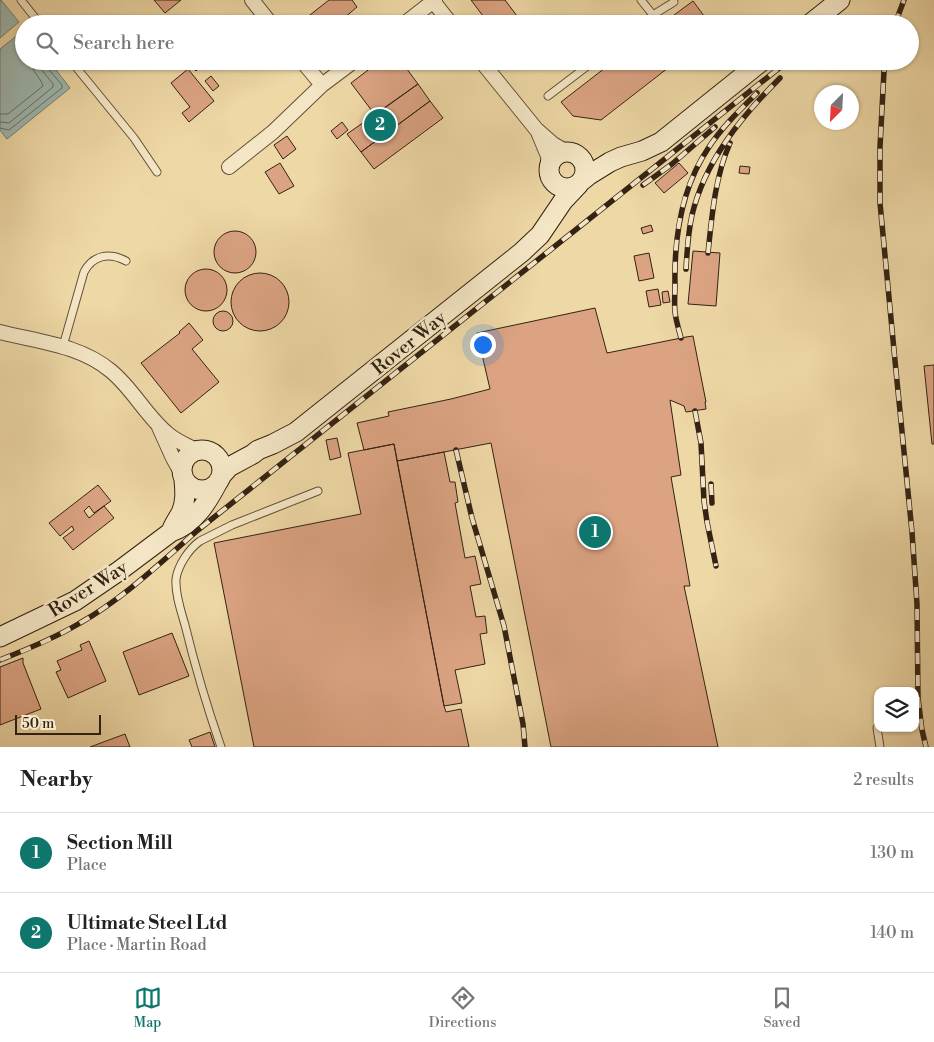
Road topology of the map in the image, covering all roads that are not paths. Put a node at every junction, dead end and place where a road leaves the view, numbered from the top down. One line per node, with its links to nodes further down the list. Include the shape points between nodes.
1 (21, 0): 7 (lane)
2 (252, 0): 8 (street)
3 (641, 0): 11 (lane)
4 (840, 0): 13 (street)
5 (434, 1): 9 (street); 10 (street)
6 (674, 2): 12 (lane)
7 (33, 15)
8 (264, 15)
9 (416, 15)
10 (444, 15)
11 (653, 15)
12 (655, 15)
13 (821, 15)
14 (78, 70): 26 (lane, via 134,138)
15 (310, 70): 20 (street)
16 (342, 70): 20 (street)
17 (488, 70): 22 (street)
18 (582, 70): 21 (lane)
19 (751, 70): 24 (street, Rover Way, via 661,142)
20 (322, 85): 25 (street, via 273,132)
21 (548, 96)
22 (536, 129): 23 (street, via 559,148); 27 (street, via 548,156)
23 (570, 152): 24 (street, Rover Way); 27 (street, via 554,158); 28 (street, via 578,155 585,164)
24 (621, 157): 28 (street, Rover Way)
25 (229, 167)
26 (157, 172)
27 (551, 173): 28 (street, via 556,185 562,187 574,187); 29 (street, Rover Way, via 554,193)
28 (581, 182): 29 (street, Rover Way)
29 (549, 220): 34 (street, Rover Way, via 540,235 522,252 318,416 283,440)
30 (126, 261): 32 (lane, via 109,255 92,261 86,267)
31 (0, 332): 32 (street)
32 (63, 346): 33 (street, via 112,371)
33 (158, 424): 35 (street, via 169,435); 36 (street)
34 (258, 450): 35 (street, Rover Way); 37 (street, Rover Way, via 229,467)
35 (203, 451): 36 (street, via 187,457 182,468); 37 (street, via 218,459 222,469)
36 (183, 477): 37 (street, via 188,485 198,490 210,488); 39 (street, Rover Way, via 184,502)
37 (220, 478): 39 (street, Rover Way, via 195,516)
38 (318, 491): 42 (lane, via 200,541 188,553 179,570 176,580 178,598 198,679)
39 (171, 532): 40 (street, Rover Way, via 75,601)
40 (0, 637)
41 (878, 732): 43 (lane)
42 (221, 747)
43 (880, 747)

